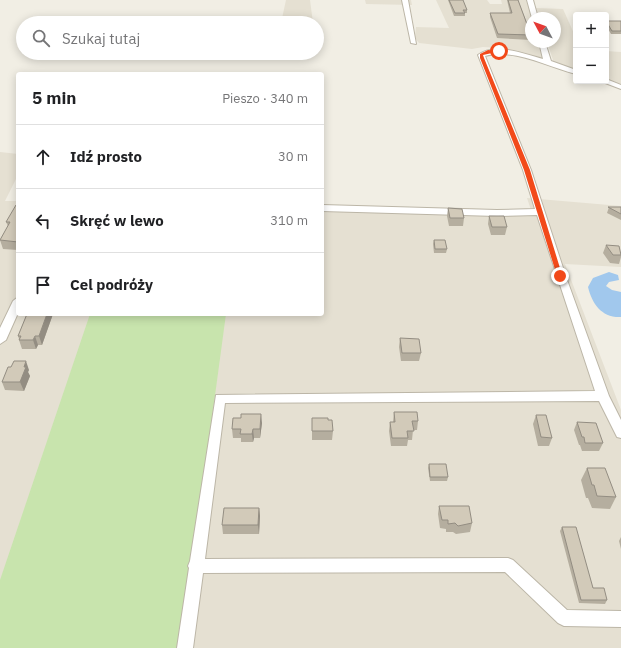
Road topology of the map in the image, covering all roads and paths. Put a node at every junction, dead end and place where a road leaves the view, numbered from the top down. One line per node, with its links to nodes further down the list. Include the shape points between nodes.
1 (404, 0): 4 (street)
2 (530, 0): 3 (street)
3 (533, 12)
4 (414, 42)
5 (544, 48): 6 (street)
6 (548, 64): 7 (street); 11 (street, via 499,51 489,51 481,55 527,170)
7 (573, 71)
8 (609, 83): 9 (street)
9 (621, 87)
10 (324, 208): 11 (street)
11 (540, 212): 14 (street)
12 (16, 305): 13 (street)
13 (0, 340)
14 (603, 396): 15 (street); 16 (street, via 220,398)
15 (621, 433)
16 (195, 566): 17 (street, via 508,565 564,618); 18 (street)
17 (621, 619)
18 (185, 648)

